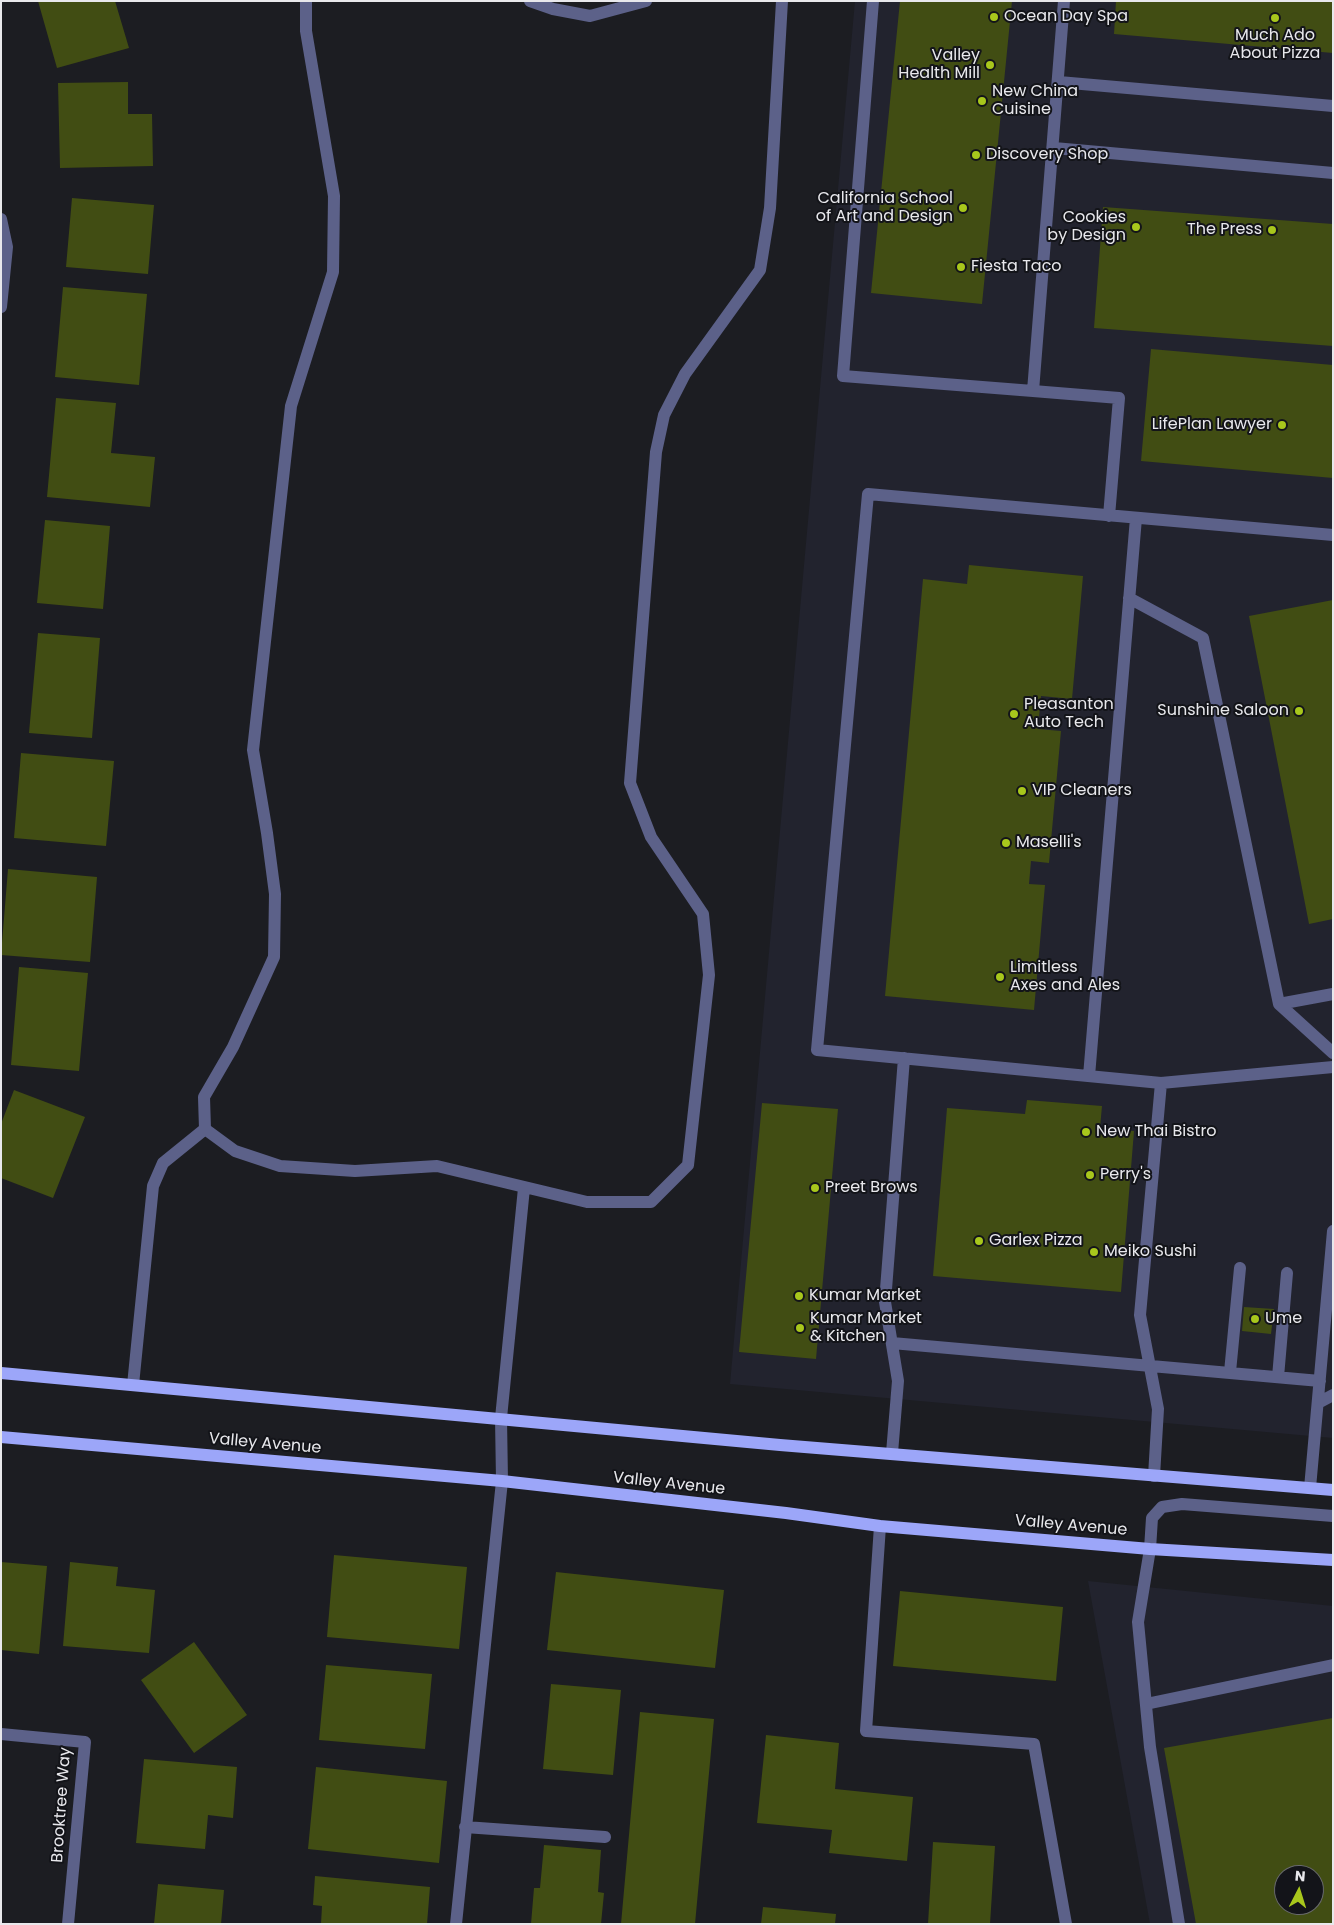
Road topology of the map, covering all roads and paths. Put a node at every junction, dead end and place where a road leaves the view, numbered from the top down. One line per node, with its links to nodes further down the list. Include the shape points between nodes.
1 (306, 1): 25 (street, via 306,31 334,196 333,272 291,406 253,750 275,894 274,957 233,1047 204,1097)
2 (530, 1): 3 (street, via 590,16)
3 (646, 1)
4 (782, 1): 26 (street, via 770,208 760,270 685,374 664,415 656,452 630,783 651,837 704,914 709,975 688,1165 651,1202 587,1202)
5 (873, 1): 13 (street, via 843,376)
6 (1064, 1): 7 (street)
7 (1059, 82): 8 (street); 9 (street)
8 (1333, 106)
9 (1054, 148): 10 (street); 13 (street)
10 (1333, 173)
11 (1, 219): 12 (street, via 6,247)
12 (1, 307)
13 (1033, 391): 14 (street, via 1119,398)
14 (1109, 516): 15 (street); 21 (street, via 868,494 817,1050)
15 (1136, 518): 16 (street); 17 (street)
16 (1333, 535)
17 (1129, 598): 19 (street, via 1203,638); 23 (street)
18 (1333, 994): 19 (street)
19 (1279, 1004): 20 (street)
20 (1333, 1053)
21 (904, 1058): 23 (street); 30 (street, via 885,1302)
22 (1333, 1067): 24 (street)
23 (1089, 1076): 24 (street)
24 (1160, 1082): 31 (street, via 1140,1315)
25 (205, 1130): 26 (street, via 235,1151 280,1166 355,1171 437,1166); 36 (street, via 163,1163 154,1186)
26 (524, 1188): 39 (street)
27 (1333, 1231): 35 (street)
28 (1240, 1268): 32 (street)
29 (1286, 1273): 34 (street)
30 (892, 1342): 31 (street); 41 (street, via 898,1381)
31 (1150, 1365): 32 (street); 42 (street, via 1158,1409)
32 (1230, 1372): 34 (street)
33 (1, 1373): 36 (main road)
34 (1278, 1377): 35 (street)
35 (1320, 1381): 38 (street)
36 (133, 1385): 39 (main road)
37 (1333, 1395): 38 (street)
38 (1318, 1404): 44 (street)
39 (501, 1418): 41 (main road); 43 (street)
40 (1, 1437): 43 (main road, Valley Avenue)
41 (892, 1453): 42 (main road)
42 (1154, 1476): 44 (main road)
43 (502, 1482): 47 (main road, Valley Avenue); 53 (street)
44 (1310, 1488): 45 (main road)
45 (1333, 1490)
46 (1333, 1516): 48 (street, via 1182,1504 1169,1506 1155,1512 1152,1518)
47 (880, 1526): 48 (main road, Valley Avenue); 57 (street, via 866,1731 1034,1744)
48 (1150, 1549): 49 (main road, Valley Avenue); 51 (street, via 1138,1622)
49 (1333, 1560)
50 (1333, 1665): 51 (street)
51 (1146, 1704): 58 (street)
52 (1, 1734): 55 (street, Brooktree Way, via 85,1742)
53 (465, 1827): 54 (street); 56 (street)
54 (605, 1837)
55 (68, 1924)
56 (456, 1924)
57 (1066, 1924)
58 (1179, 1924)

